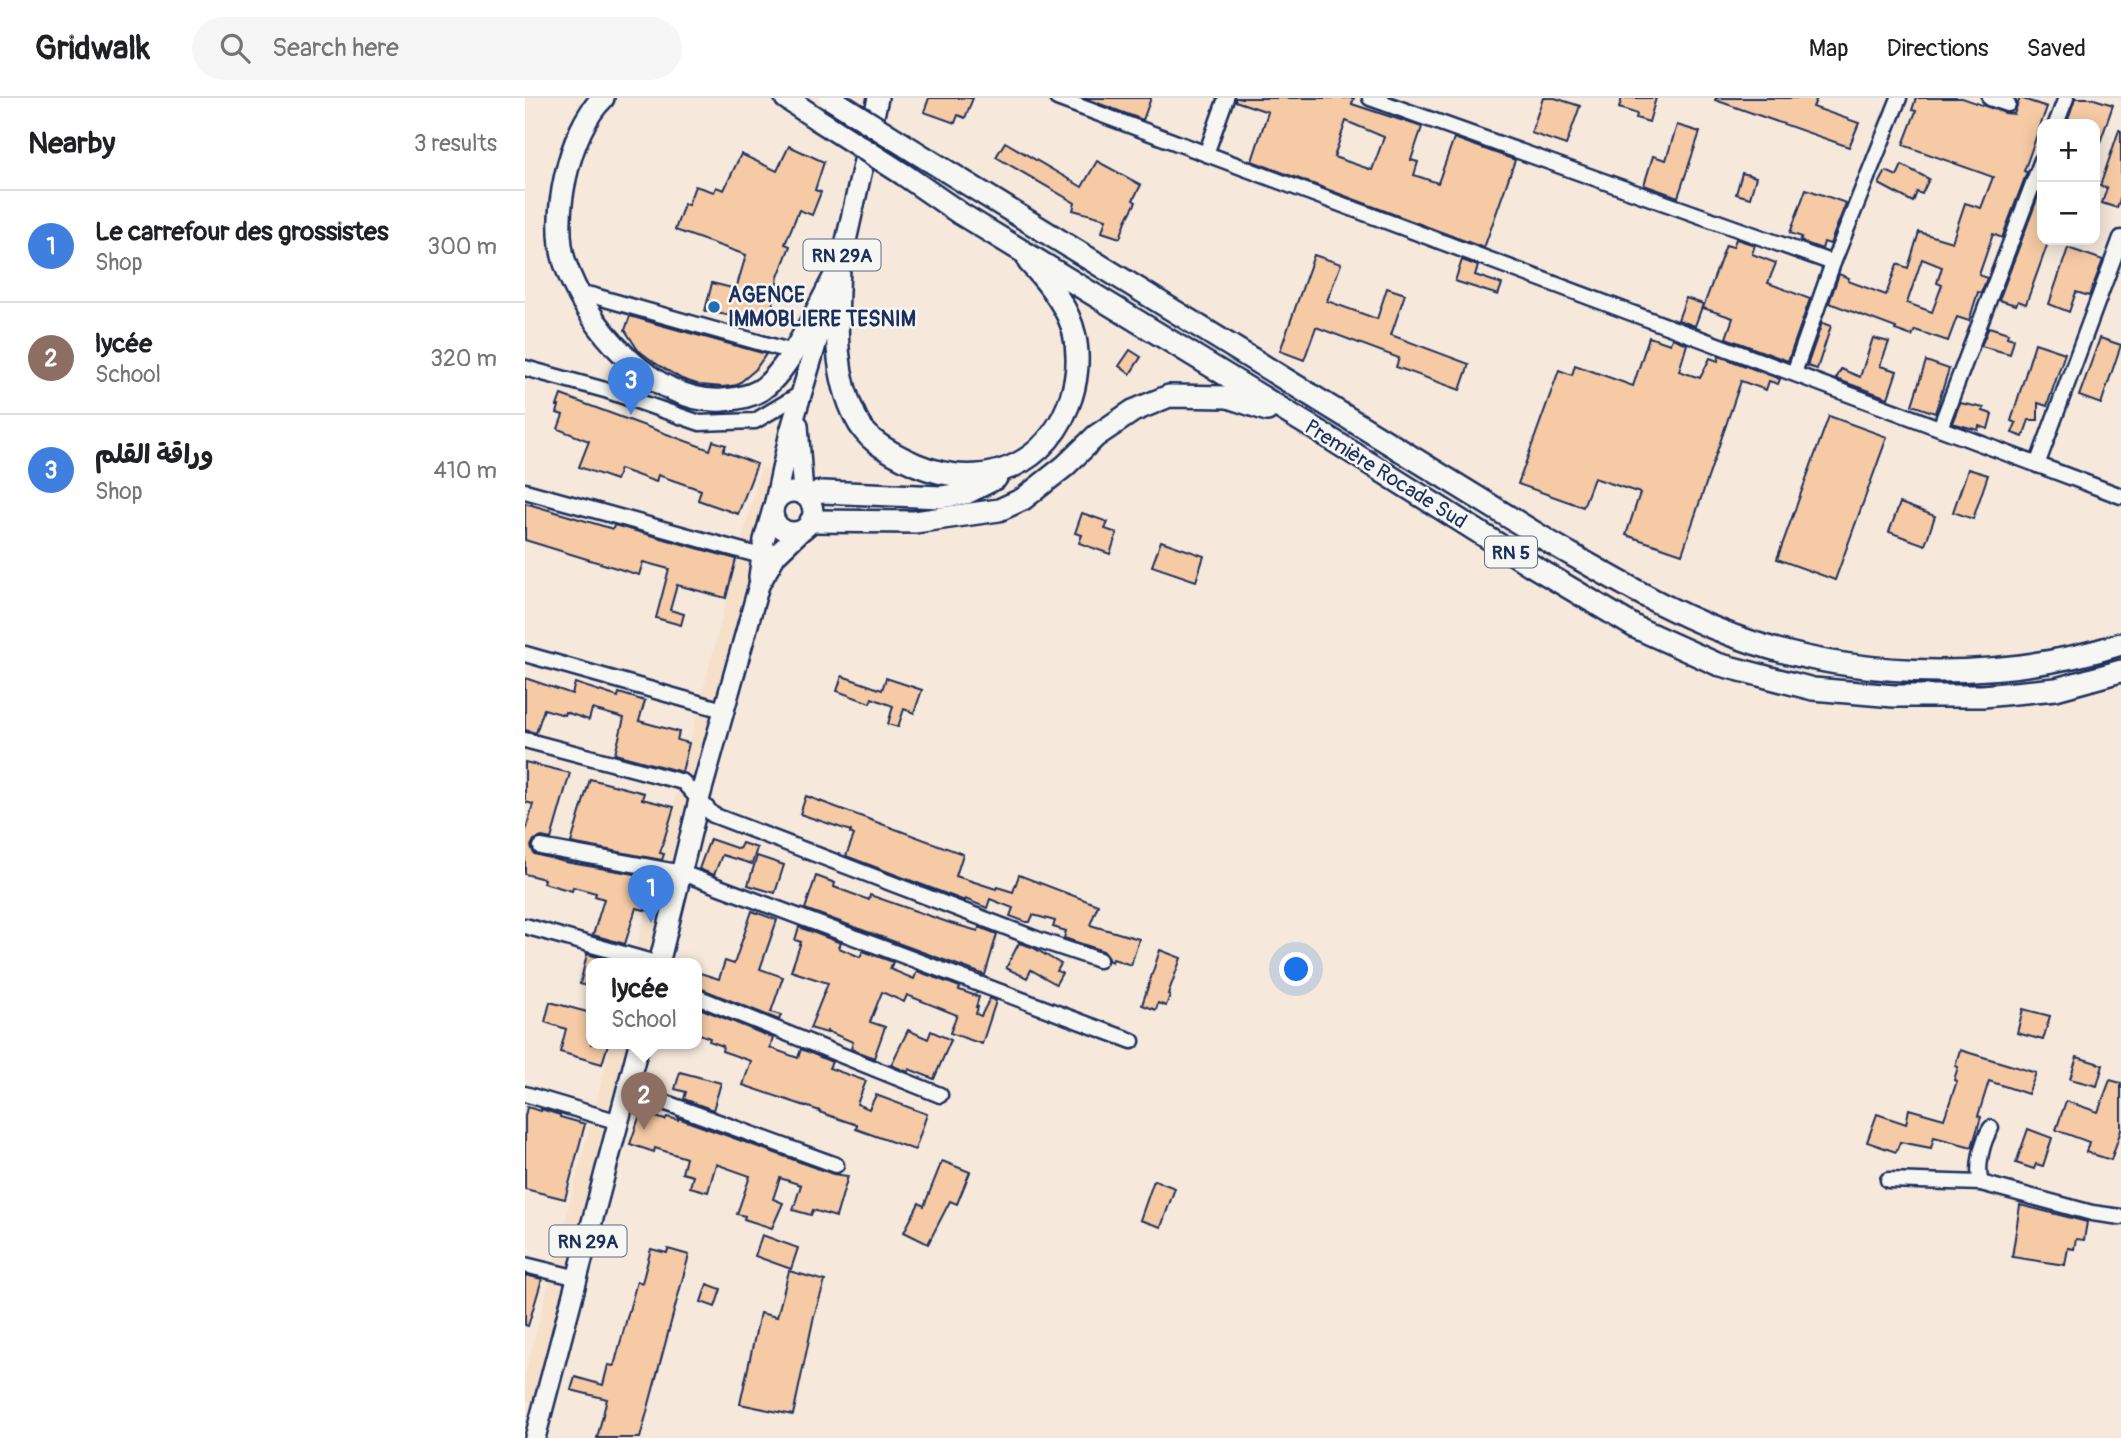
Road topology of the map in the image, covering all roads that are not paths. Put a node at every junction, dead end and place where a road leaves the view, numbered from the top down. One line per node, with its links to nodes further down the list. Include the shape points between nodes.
1 (603, 98): 20 (highway, via 574,144 562,193 561,243 572,281 608,338 642,372 675,392 714,401 760,390)
2 (786, 98): 15 (highway, Première Rocade Sud / RN 5, bridge)
3 (829, 98): 35 (highway, Première Rocade Sud / RN 5, bridge, via 1553,544 1661,605 1753,643 1812,659 1884,668 2005,667 2060,660)
4 (878, 98): 18 (main road, RN 29A)
5 (1057, 98): 13 (street)
6 (1226, 98): 13 (street)
7 (1370, 98): 17 (street)
8 (1899, 98): 17 (street)
9 (1990, 98): 11 (street)
10 (2066, 98): 12 (street)
11 (2008, 104)
12 (2058, 119)
13 (1206, 154): 22 (street)
14 (2037, 173): 24 (street)
15 (961, 214): 25 (highway, Première Rocade Sud / RN 5); 27 (highway, via 1030,262 1058,298 1074,332 1075,387 1060,425 1039,450)
16 (2121, 238): 26 (street)
17 (1833, 263): 22 (street)
18 (839, 267): 20 (highway); 23 (main road, RN 29A); 27 (highway, via 836,331 841,376 856,420 878,446 912,464 945,474 980,476)
19 (591, 295): 20 (street)
20 (793, 352)
21 (525, 368): 23 (street, via 700,423 755,421)
22 (1794, 373): 24 (street)
23 (800, 401): 29 (main road); 31 (main road)
24 (1940, 428): 26 (street)
25 (1318, 430): 32 (highway, via 1228,397 1169,396 1133,411 1096,436 1023,499 999,510 915,522); 37 (highway, Première Rocade Sud / RN 5, via 1637,628 1717,664 1813,689 1894,696 1983,696 2056,689)
26 (2037, 465): 30 (street)
27 (1009, 469): 29 (highway, via 966,493 941,497)
28 (525, 491): 33 (street)
29 (804, 495): 31 (main road, via 785,493); 32 (main road, via 813,507)
30 (2121, 496)
31 (774, 505): 32 (main road, via 781,528); 33 (main road)
32 (806, 526): 34 (main road, via 776,555)
33 (761, 556): 34 (main road)
34 (759, 585): 38 (main road)
35 (2121, 644)
36 (525, 654): 38 (street)
37 (2121, 671)
38 (723, 710): 40 (main road)
39 (525, 740): 40 (street, via 683,782)
40 (699, 800): 42 (main road); 46 (street, via 713,815)
41 (541, 847): 42 (street)
42 (682, 873): 45 (main road); 48 (street)
43 (525, 926): 44 (street)
44 (638, 958)
45 (661, 958)
46 (1099, 960)
47 (702, 999): 52 (street)
48 (1132, 1041)
49 (638, 1049): 50 (main road, RN 29A)
50 (628, 1089): 53 (main road, RN 29A); 55 (street)
51 (525, 1094): 53 (street)
52 (940, 1095)
53 (619, 1122): 60 (main road, RN 29A)
54 (1991, 1128): 57 (street, via 1978,1175)
55 (836, 1165)
56 (1888, 1180): 57 (street)
57 (1980, 1183): 58 (street)
58 (2121, 1217)
59 (525, 1265): 60 (street)
60 (578, 1278): 61 (main road, RN 29A)
61 (535, 1438)

